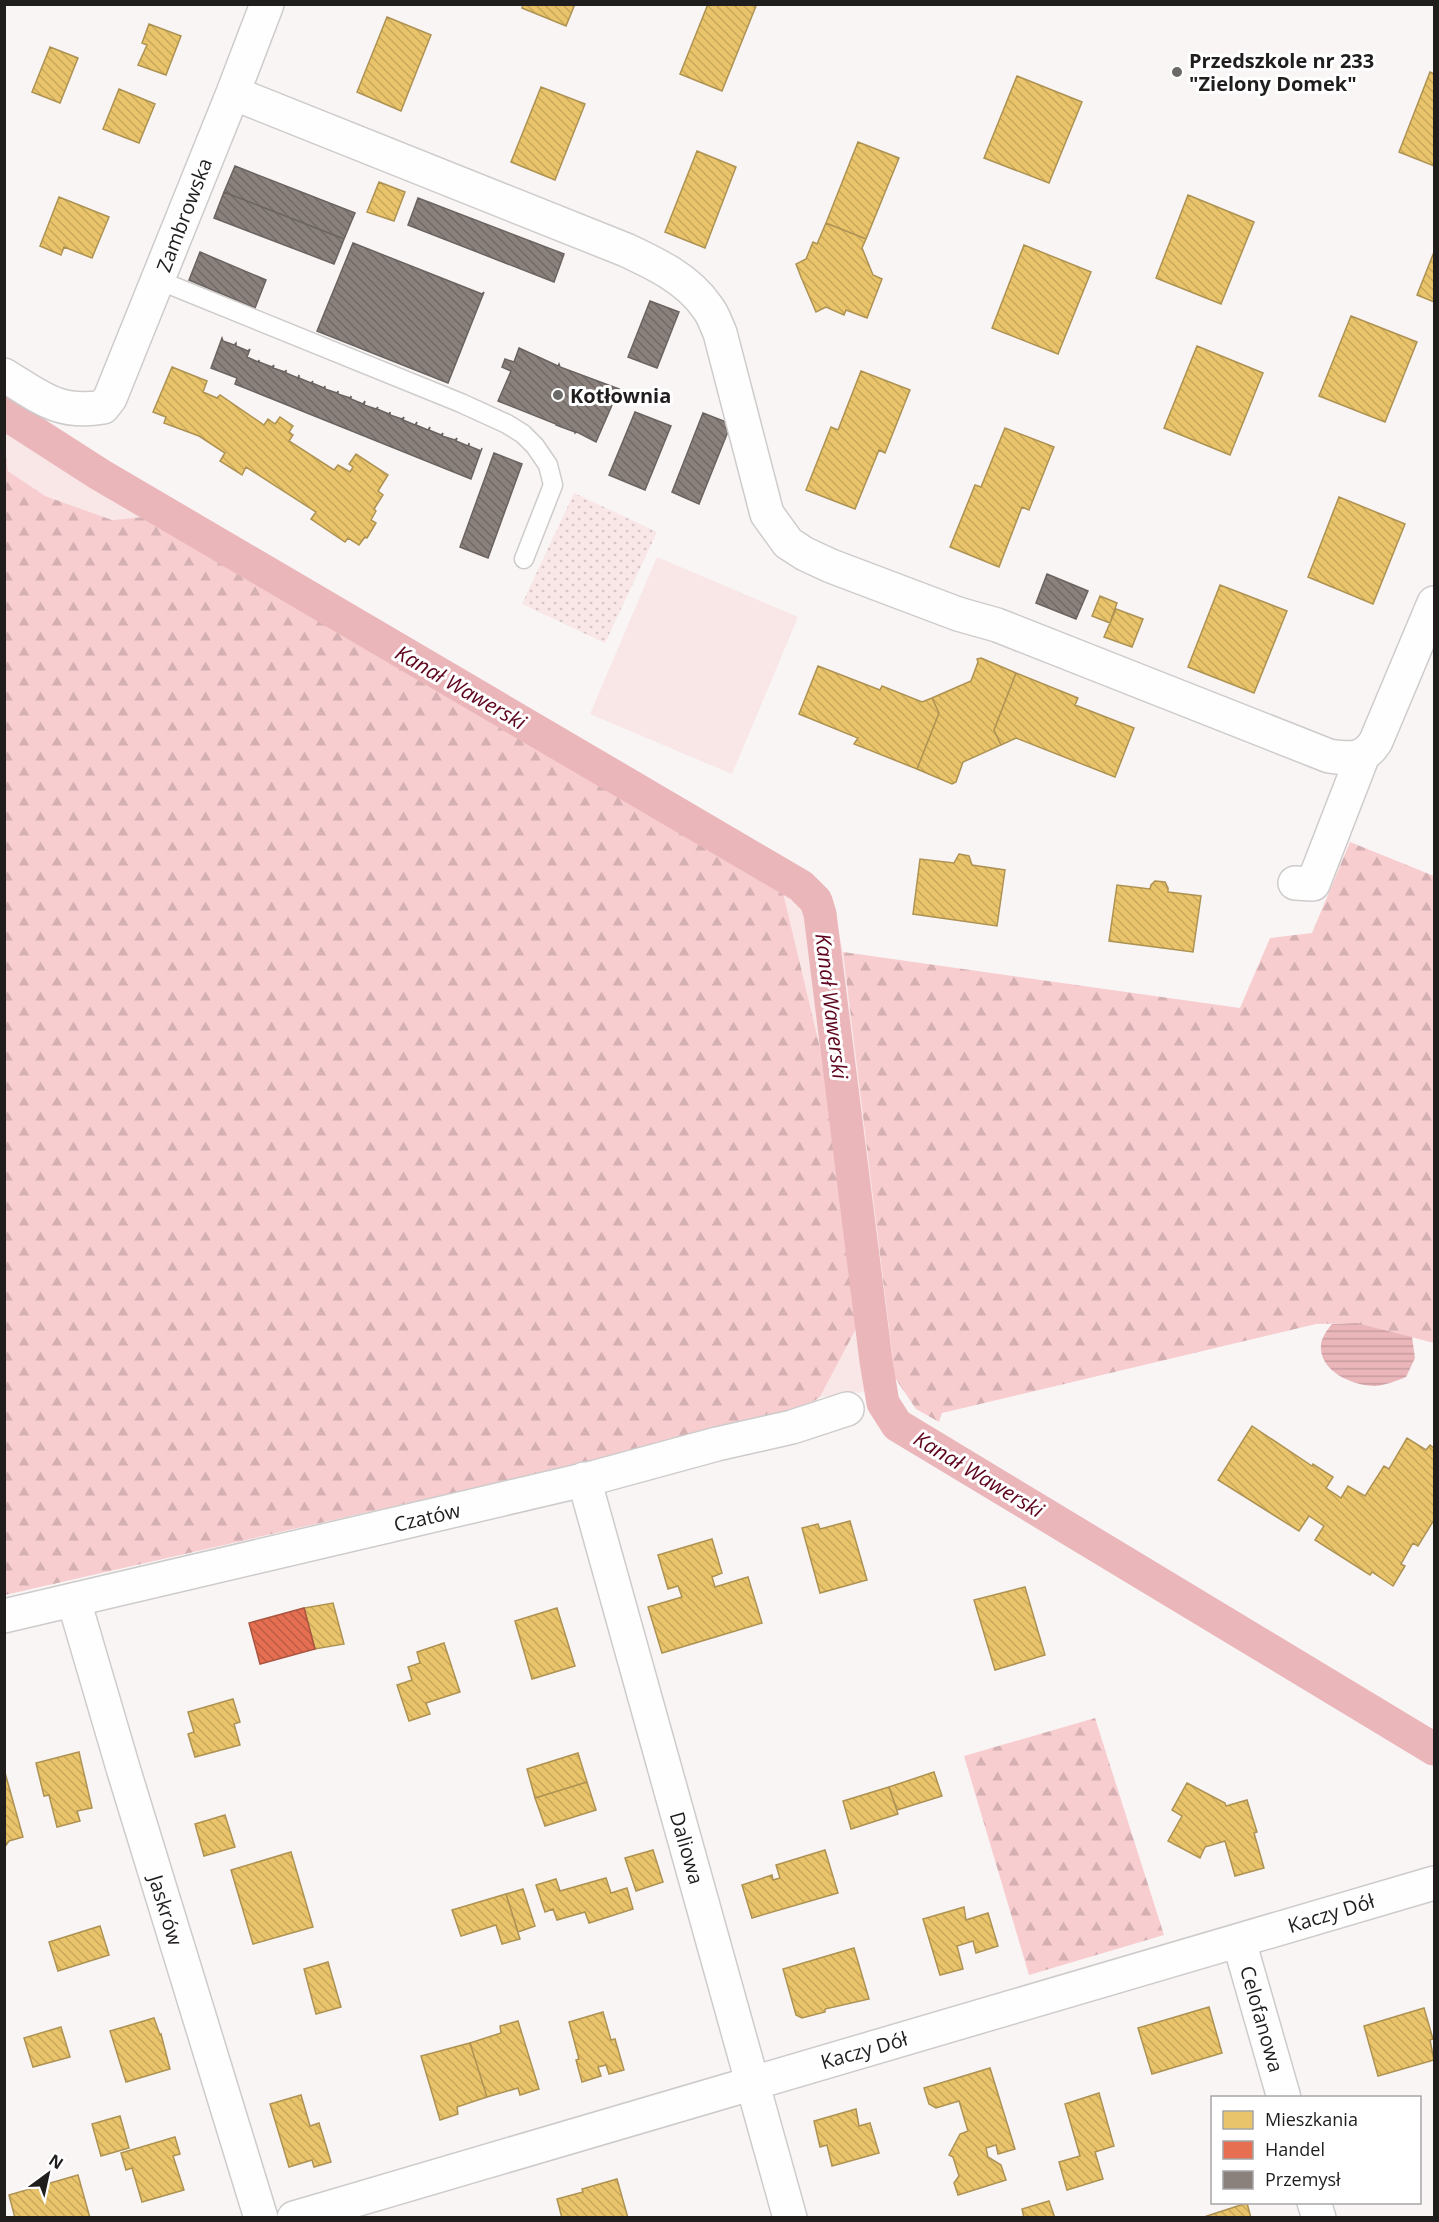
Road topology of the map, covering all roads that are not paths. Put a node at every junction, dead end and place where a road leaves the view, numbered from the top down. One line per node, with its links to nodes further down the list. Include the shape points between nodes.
1 (267, 4): 2 (street, Zambrowska)
2 (233, 93): 3 (street, Zambrowska); 7 (street, via 626,250 686,284 708,307 720,333 767,514 788,543 805,554 1329,756 1350,759)
3 (159, 280): 4 (street, Zambrowska, via 103,407 64,408); 5 (lane, via 461,403 523,434 548,465 553,484)
4 (4, 375)
5 (524, 559)
6 (1434, 603): 7 (street, via 1376,741)
7 (1363, 754): 8 (street, via 1313,884)
8 (1295, 883)
9 (847, 1410): 10 (street, Czatów)
10 (584, 1479): 11 (street, Czatów); 15 (street, Daliowa)
11 (74, 1601): 12 (street, Czatów); 17 (street, Jaskrów)
12 (4, 1616)
13 (1434, 1882): 14 (street, Kaczy Dół)
14 (1239, 1941): 15 (street, Kaczy Dół); 16 (street, Celofanowa)
15 (753, 2083): 18 (street, Kaczy Dół); 19 (street, Daliowa)
16 (1284, 2096)
17 (261, 2217)
18 (294, 2217)
19 (790, 2217)

